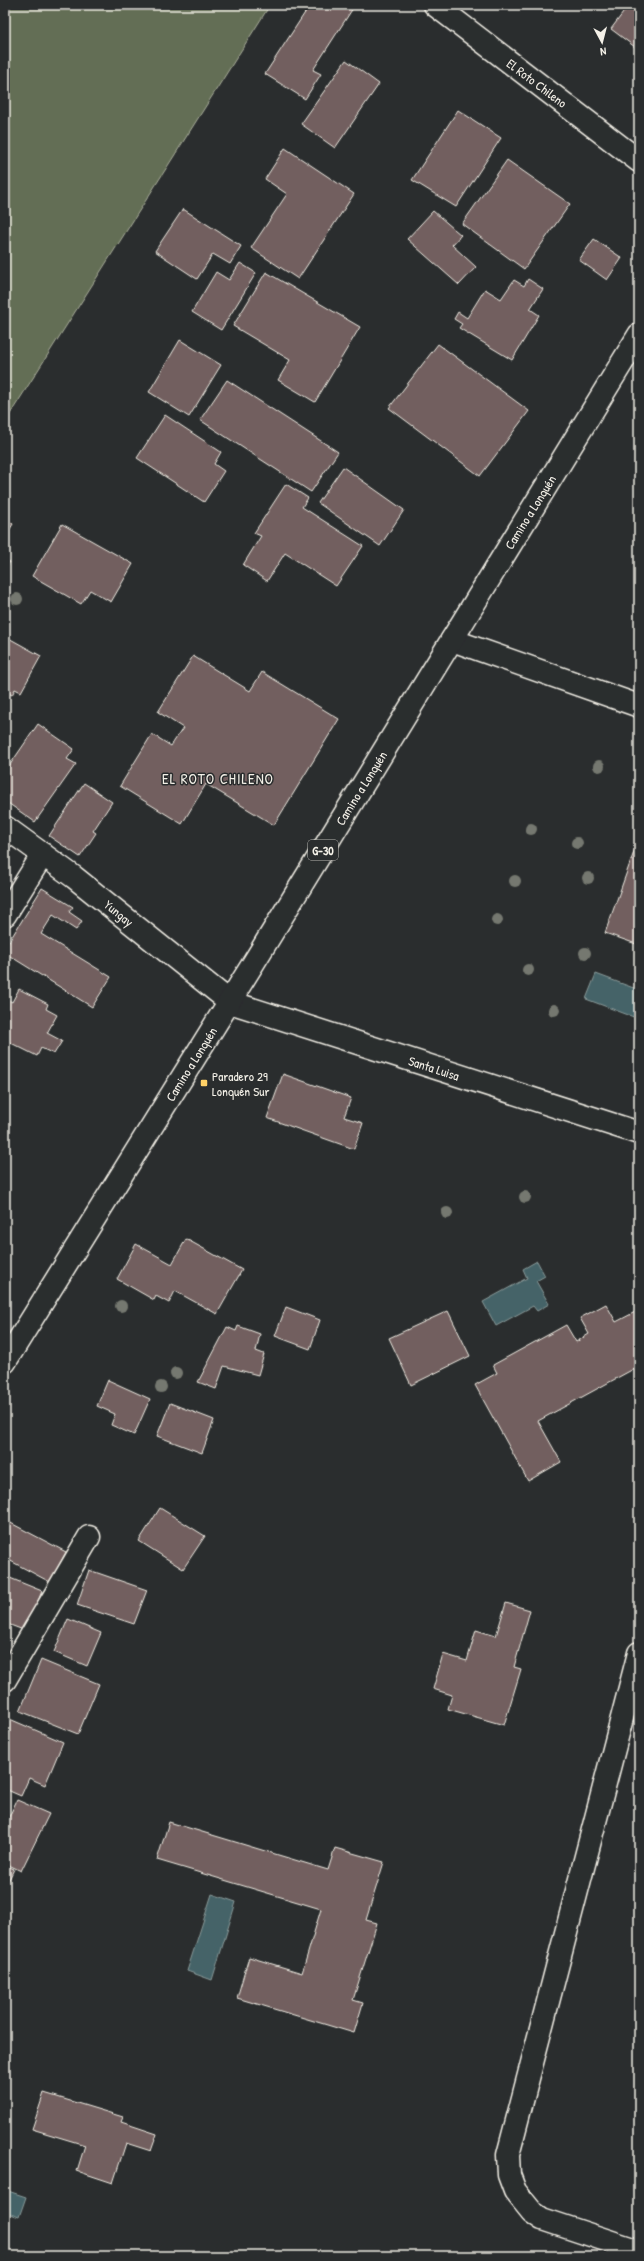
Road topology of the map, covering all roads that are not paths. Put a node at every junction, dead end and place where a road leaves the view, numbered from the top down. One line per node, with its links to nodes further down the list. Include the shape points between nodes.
1 (435, 5): 2 (street, El Roto Chileno)
2 (639, 161)
3 (639, 335): 4 (street, Camino a Lonquén / G-30)
4 (452, 640): 5 (street); 9 (street, Camino a Lonquén / G-30)
5 (639, 706)
6 (5, 827): 7 (street, Yungay)
7 (43, 854): 8 (street); 9 (street, Yungay)
8 (5, 915)
9 (230, 1002): 10 (street, Santa Luisa); 11 (street, Camino a Lonquén / G-30)
10 (639, 1133)
11 (5, 1362)
12 (89, 1537): 14 (street)
13 (639, 1653): 15 (street, via 507,2164 515,2191 524,2204 542,2219)
14 (5, 1680)
15 (639, 2251)

